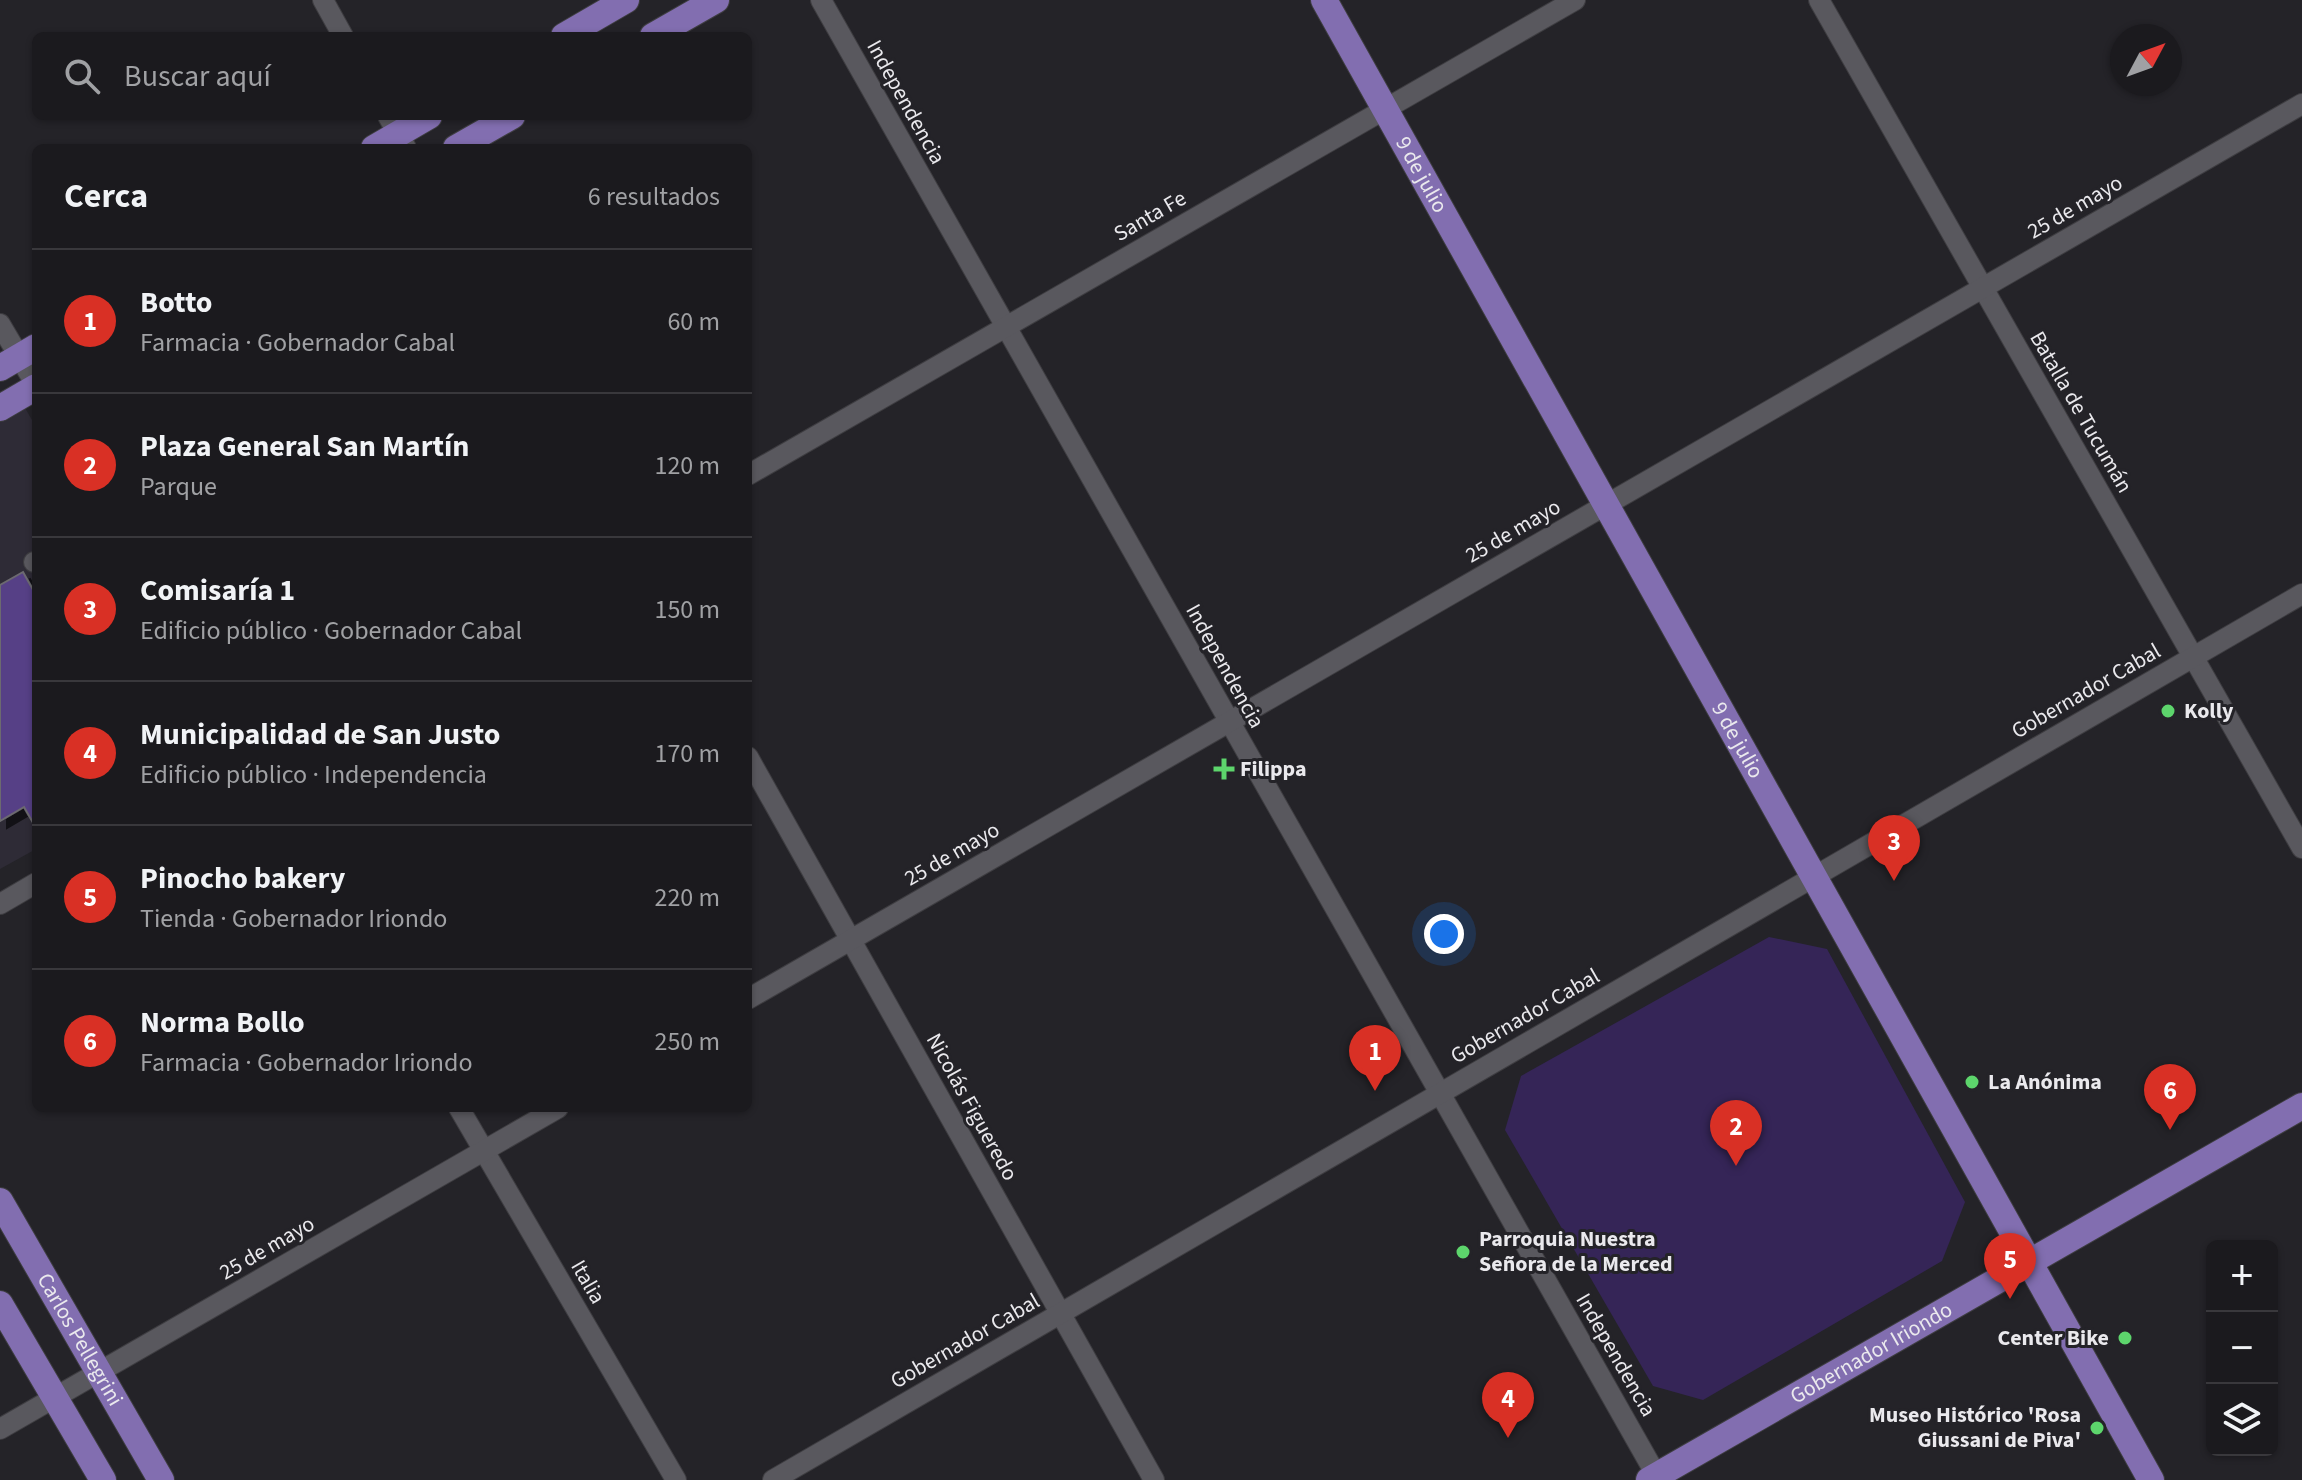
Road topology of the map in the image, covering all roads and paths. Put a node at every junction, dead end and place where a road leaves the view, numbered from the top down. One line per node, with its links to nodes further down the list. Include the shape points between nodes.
1 (323, 0): 8 (street)
2 (626, 0): 9 (main road)
3 (716, 0): 10 (main road)
4 (821, 0): 20 (street, Independencia)
5 (1324, 0): 12 (main road, 9 de julio)
6 (1575, 0): 12 (street, Santa Fe)
7 (1819, 0): 18 (street, Batalla de Tucumán)
8 (341, 32)
9 (571, 32)
10 (660, 32)
11 (2302, 104): 18 (street, 25 de mayo)
12 (1385, 109): 20 (street, Santa Fe); 26 (main road, 9 de julio)
13 (421, 120): 15 (main road)
14 (505, 120): 17 (main road)
15 (397, 133): 16 (main road)
16 (380, 144)
17 (463, 144)
18 (1983, 288): 26 (street, 25 de mayo); 28 (street, Batalla de Tucumán)
19 (0, 324): 21 (street)
20 (1006, 326): 25 (street, Santa Fe); 29 (street, Independencia)
21 (18, 357): 22 (street)
22 (32, 380)
23 (32, 388): 24 (main road)
24 (0, 408)
25 (752, 473)
26 (1605, 505): 29 (street, 25 de mayo); 32 (main road, 9 de julio)
27 (2302, 594): 28 (street, Gobernador Cabal)
28 (2193, 658): 31 (street, Batalla de Tucumán); 32 (street, Gobernador Cabal)
29 (1229, 722): 35 (street, 25 de mayo); 37 (street, Independencia)
30 (752, 764): 35 (street, Nicolás Figueredo)
31 (2302, 848)
32 (1812, 877): 37 (street, Gobernador Cabal); 43 (main road, 9 de julio)
33 (32, 885): 34 (street)
34 (0, 904)
35 (851, 940): 36 (street, 25 de mayo); 45 (street, Nicolás Figueredo)
36 (752, 997)
37 (1439, 1093): 45 (street, Gobernador Cabal); 49 (street, Independencia)
38 (2302, 1106): 43 (main road, Gobernador Iriondo)
39 (461, 1112): 41 (street, Italia)
40 (551, 1112): 41 (street, 25 de mayo)
41 (484, 1151): 46 (street, 25 de mayo); 52 (street, Italia)
42 (0, 1201): 46 (main road, Carlos Pellegrini)
43 (2029, 1263): 49 (main road, Gobernador Iriondo); 55 (main road, 9 de julio)
44 (0, 1304): 47 (main road)
45 (1060, 1313): 53 (street, Gobernador Cabal); 54 (street, Nicolás Figueredo)
46 (99, 1372): 47 (street, 25 de mayo); 51 (main road, Carlos Pellegrini)
47 (55, 1398): 48 (street, 25 de mayo); 50 (main road)
48 (0, 1429)
49 (1655, 1479)
50 (103, 1480)
51 (161, 1480)
52 (676, 1480)
53 (773, 1480)
54 (1154, 1480)
55 (2151, 1480)

